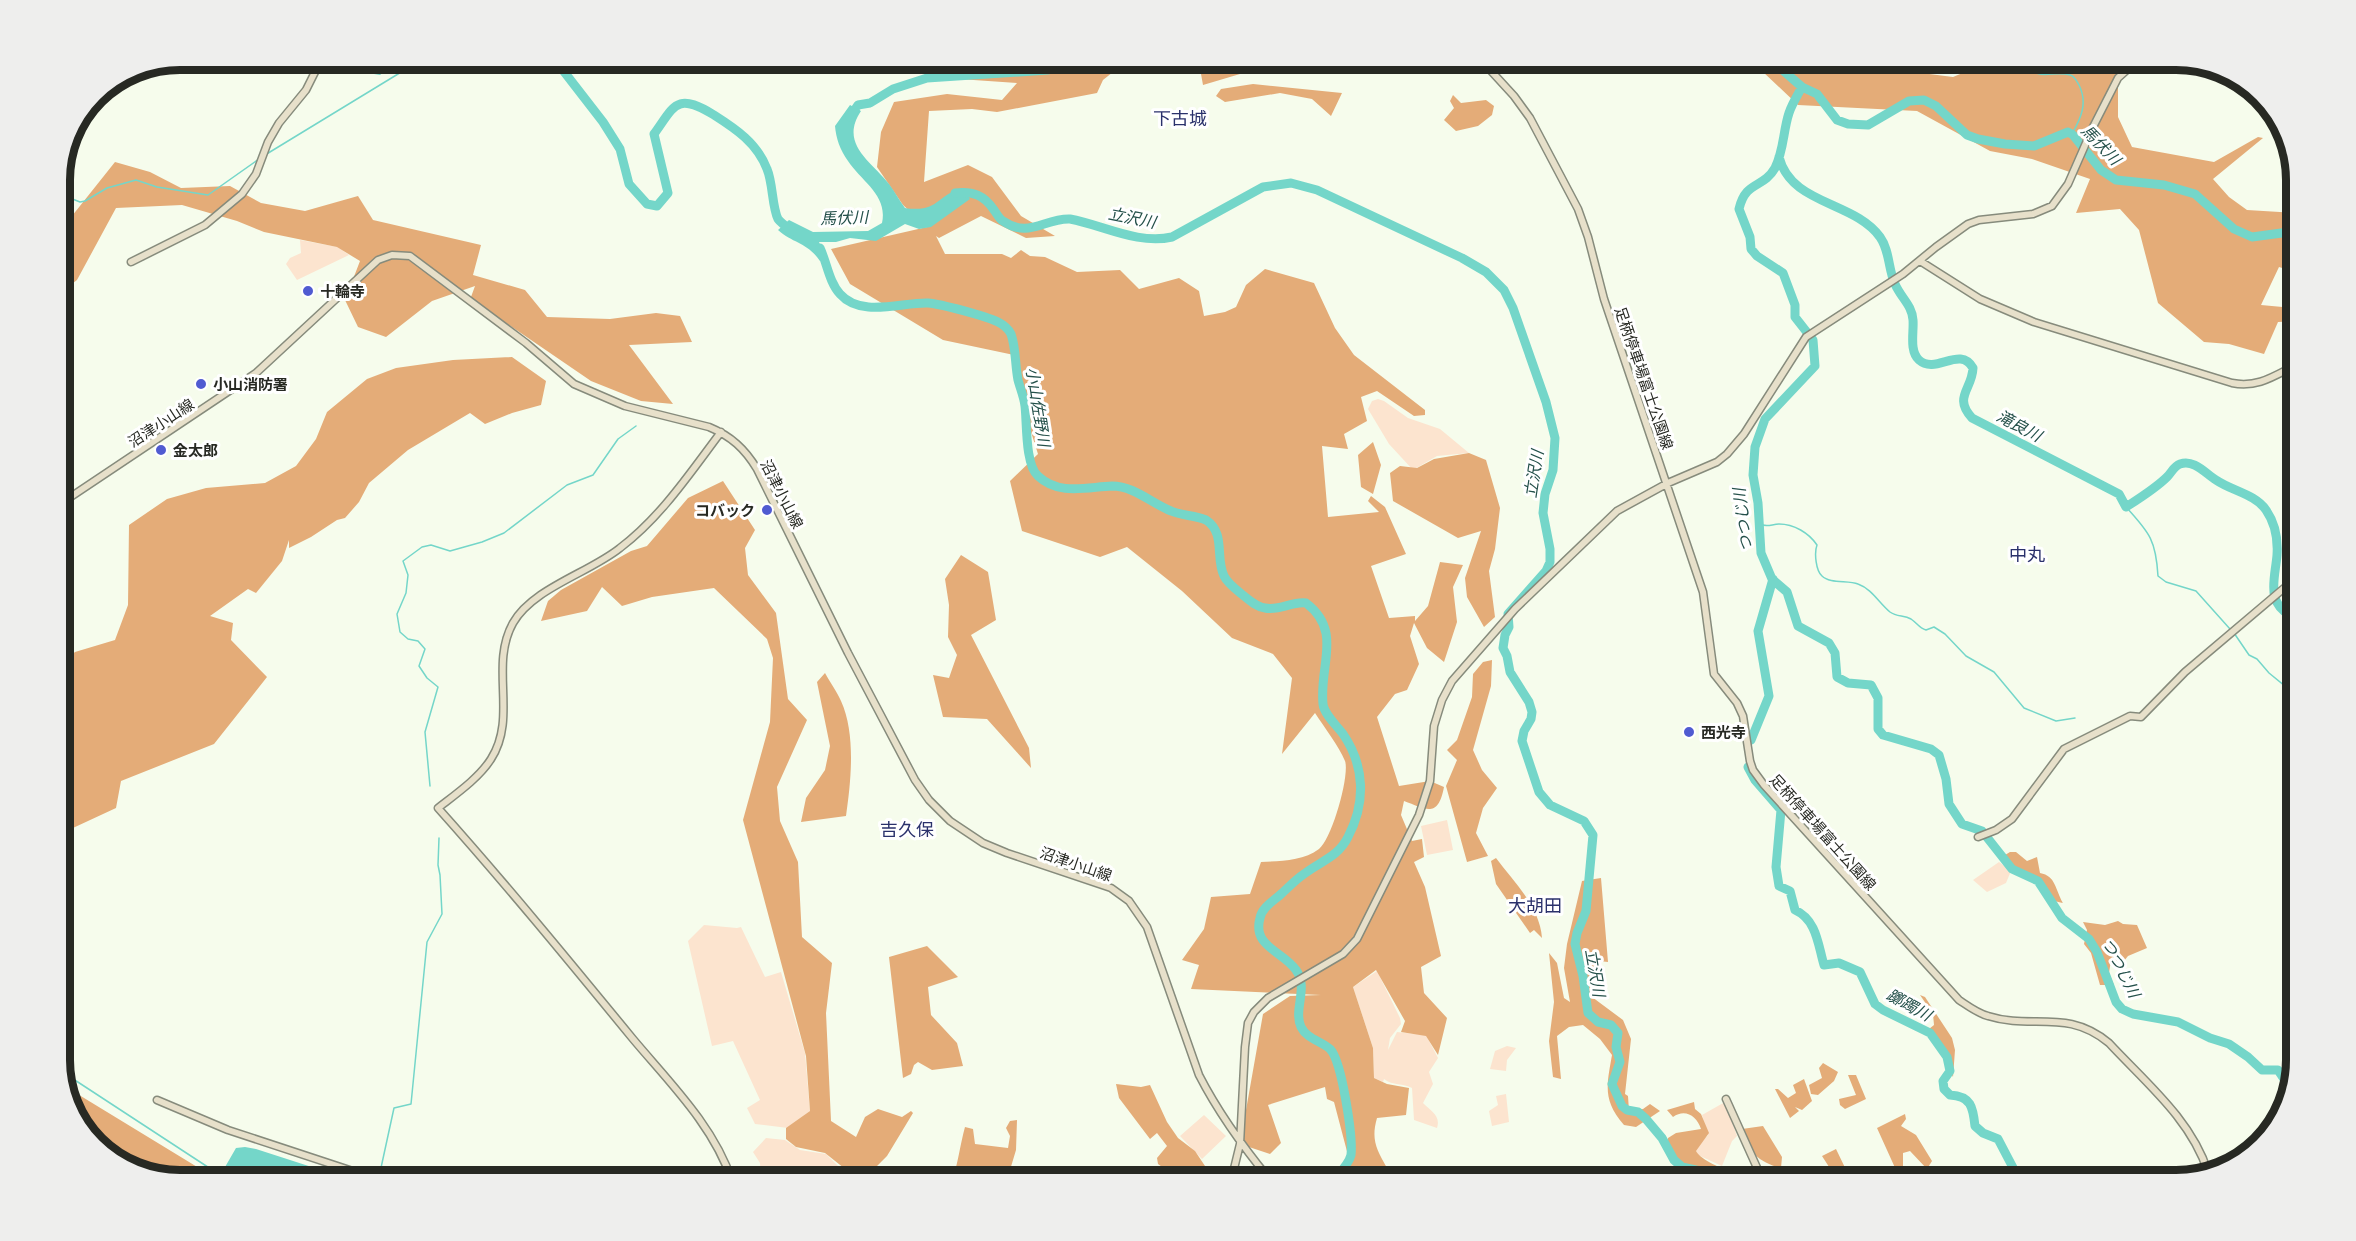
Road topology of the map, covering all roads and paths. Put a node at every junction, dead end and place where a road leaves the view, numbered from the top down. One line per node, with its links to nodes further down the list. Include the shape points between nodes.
1 (1490, 70): 8 (street, 足柄停車場富士公園線, via 1530,118 1578,209 1604,299)
2 (2127, 70): 4 (street, via 2118,78 2063,194 2052,206 2033,214 1968,224)
3 (316, 71): 5 (street, via 275,131 256,174 242,194 205,225)
4 (1920, 261): 6 (street, via 2008,312 2232,383 2263,382); 8 (street, via 1806,337 1727,454 1718,462)
5 (131, 262)
6 (2285, 371)
7 (722, 432): 9 (street, 沼津小山線, via 625,406 574,384 421,262 410,256 392,255 368,268 256,373); 14 (street, 沼津小山線, via 744,449 758,469 860,677 915,780 939,813 983,843 1111,888 1135,908 1147,927 1199,1075); 17 (street, via 645,527 609,556 534,600 517,616 502,659 504,713 500,741 484,769 438,808 673,1085)
8 (1668, 483): 14 (street, via 1617,511 1515,609 1452,681 1434,726 1430,781 1419,815 1357,939 1343,954 1268,998 1248,1023); 15 (street, 足柄停車場富士公園線, via 1703,592 1714,674 1743,716 1750,761 1764,785 1959,1000 1990,1017 2069,1023 2095,1032 2185,1126)
9 (71, 497)
10 (2285, 587): 11 (street, via 2185,672 2141,717 2130,716 2064,749 2012,819)
11 (1983, 835)
12 (1726, 1099): 20 (street)
13 (157, 1100): 16 (street, via 228,1130)
14 (1240, 1144): 18 (street); 19 (street, 沼津小山線)
15 (2206, 1166)
16 (350, 1170)
17 (727, 1170)
18 (1234, 1170)
19 (1262, 1170)
20 (1758, 1170)

